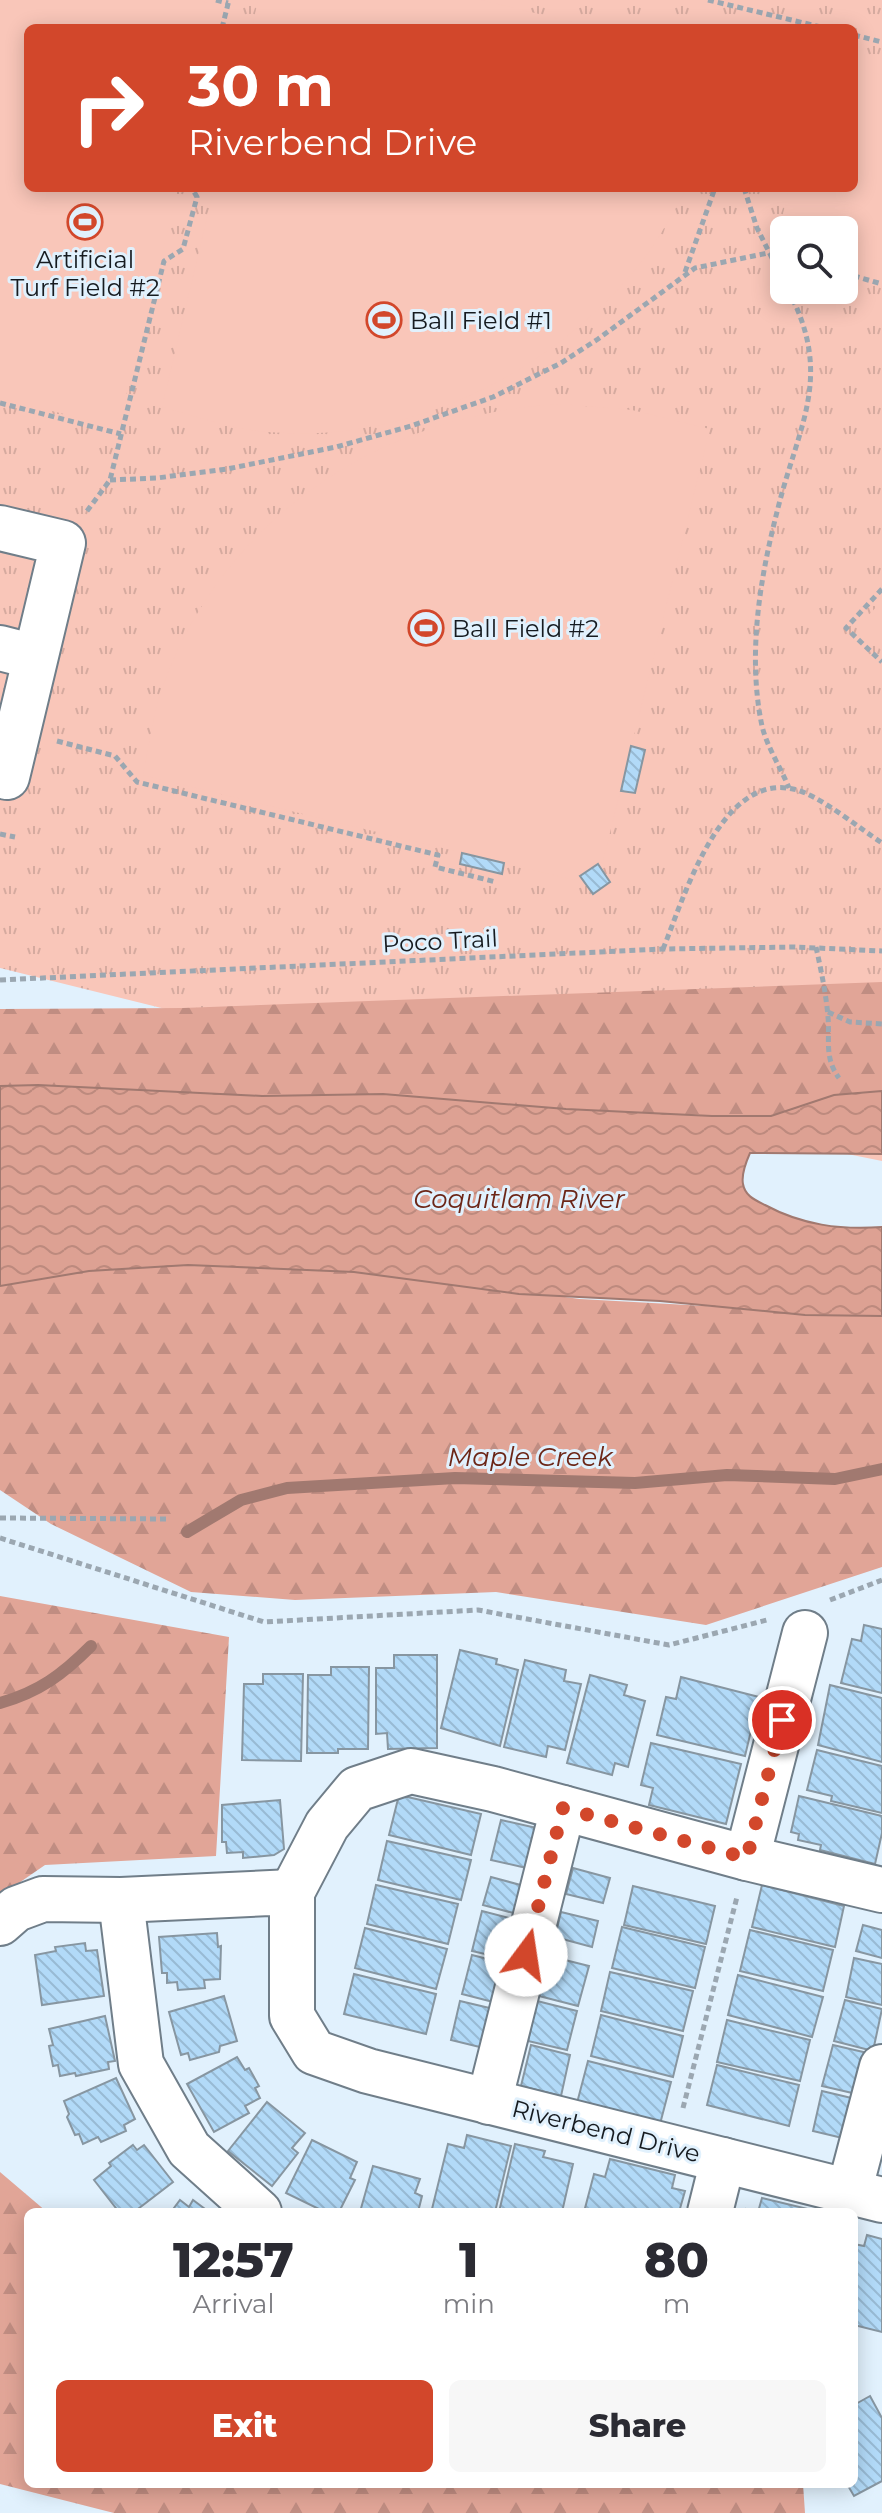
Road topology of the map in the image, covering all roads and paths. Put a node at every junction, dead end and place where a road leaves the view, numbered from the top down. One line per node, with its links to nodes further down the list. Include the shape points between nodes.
1 (216, 0): 3 (path)
2 (708, 0): 5 (path)
3 (229, 2): 4 (path)
4 (223, 24)
5 (798, 24)
6 (858, 36): 7 (path)
7 (882, 42)
8 (194, 192): 18 (path, via 183,249 164,261)
9 (714, 192): 13 (path)
10 (746, 192): 11 (path)
11 (770, 249)
12 (770, 254): 13 (path, via 708,263)
13 (685, 273): 18 (path, via 561,363 493,397 411,426 227,469 110,480)
14 (858, 277): 15 (path)
15 (882, 284)
16 (794, 304): 25 (path, via 811,354 811,389 768,553 756,665 763,728)
17 (0, 403): 18 (path)
18 (121, 434)
19 (0, 528): 21 (street, via 63,543)
20 (882, 589): 22 (path, via 846,628)
21 (18, 653): 23 (street)
22 (882, 662)
23 (18, 731): 24 (street, via 7,777); 29 (path, via 115,756 137,782 438,855 435,867)
24 (0, 775)
25 (789, 788): 28 (path, via 807,793); 31 (path, via 742,799 722,823 702,854)
26 (0, 834): 27 (path)
27 (15, 837)
28 (882, 843)
29 (496, 882)
30 (816, 947): 31 (path, Poco Trail); 32 (path, Poco Trail); 34 (path)
31 (663, 949): 33 (path, Poco Trail)
32 (882, 951)
33 (0, 980)
34 (827, 1011): 35 (path, via 850,1022); 36 (path, via 827,1047)
35 (882, 1024)
36 (839, 1078)
37 (0, 1518): 38 (path)
38 (170, 1519)
39 (0, 1538): 41 (path, via 264,1622 478,1610 669,1645)
40 (882, 1580): 41 (path)
41 (802, 1618): 43 (street)
42 (563, 1808): 43 (street, Riverbend Drive); 45 (street, Riverbend Drive, via 411,1771 357,1789 327,1825); 49 (street, Riverbend Drive)
43 (747, 1858): 44 (street, Riverbend Drive); 50 (path)
44 (882, 1890)
45 (292, 1892): 46 (street); 49 (street, Riverbend Drive, via 292,2016 314,2052)
46 (121, 1900): 47 (street, via 43,1899 16,1909); 53 (street, via 141,2064 189,2149)
47 (0, 1923)
48 (882, 2067): 52 (street, Riverbend Drive)
49 (489, 2102): 51 (street, Riverbend Drive)
50 (681, 2113)
51 (723, 2160): 52 (street, Riverbend Drive); 54 (street, Riverbend Drive)
52 (866, 2196)
53 (255, 2208)
54 (711, 2208)

